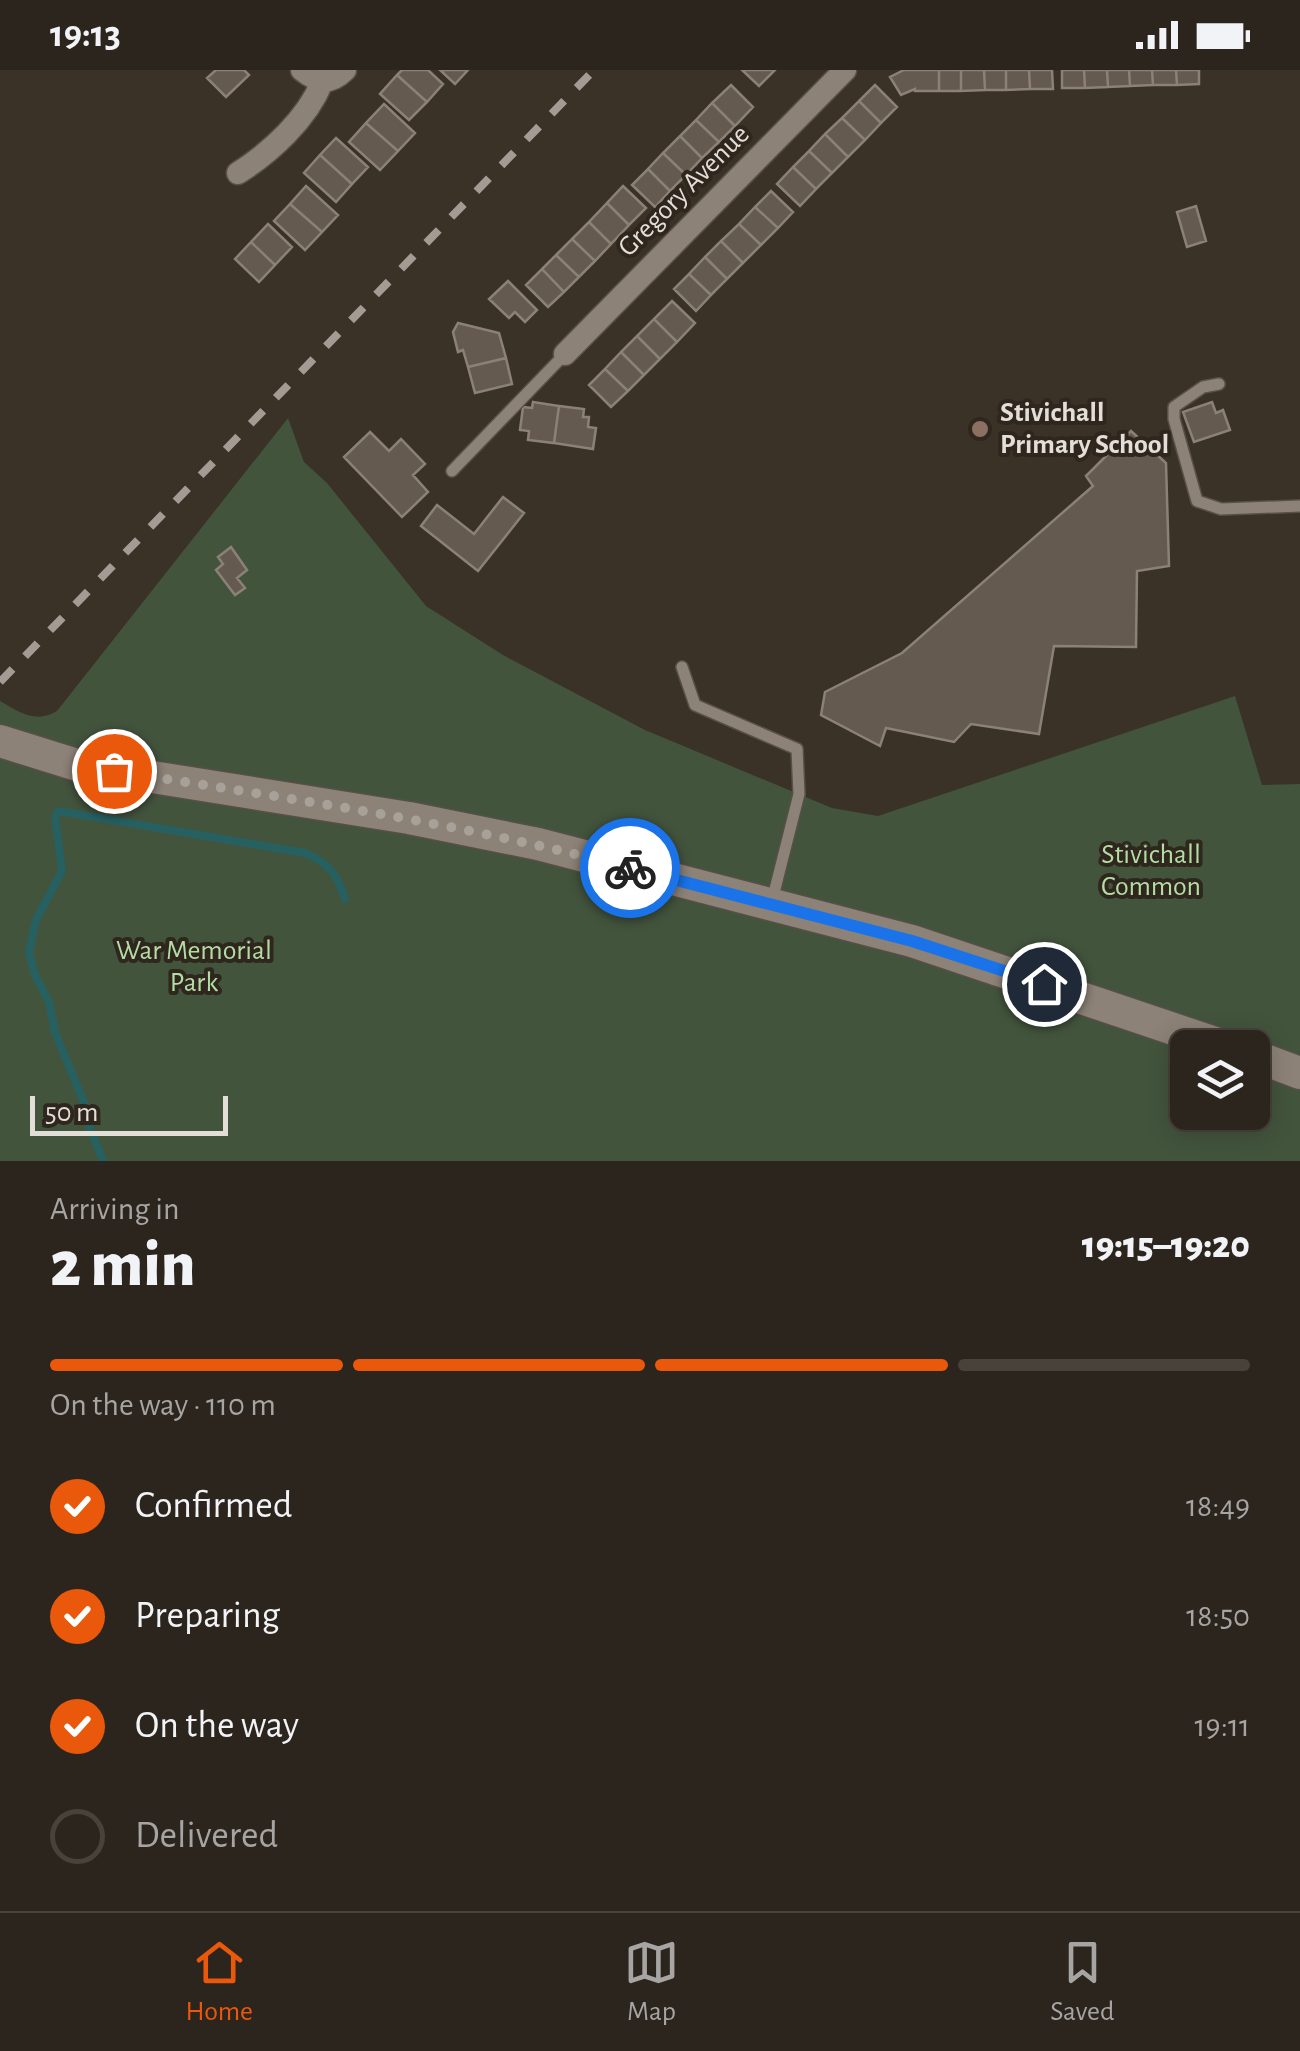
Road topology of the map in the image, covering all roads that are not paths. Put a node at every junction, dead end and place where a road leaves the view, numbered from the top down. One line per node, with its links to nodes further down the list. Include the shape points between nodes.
1 (346, 70): 3 (street, via 332,80)
2 (846, 70): 5 (street, Gregory Avenue)
3 (312, 76): 4 (street, via 315,99 263,157)
4 (238, 173)
5 (565, 354): 7 (lane)
6 (1219, 384): 8 (lane, via 1174,407 1197,500 1221,509)
7 (452, 470)
8 (1300, 506)
9 (682, 667): 11 (lane, via 695,705 797,749 799,794)
10 (0, 741): 11 (street, via 77,765 538,844)
11 (771, 904): 12 (street, via 912,941)
12 (1177, 1030)
13 (1270, 1062): 14 (street)
14 (1300, 1073)

